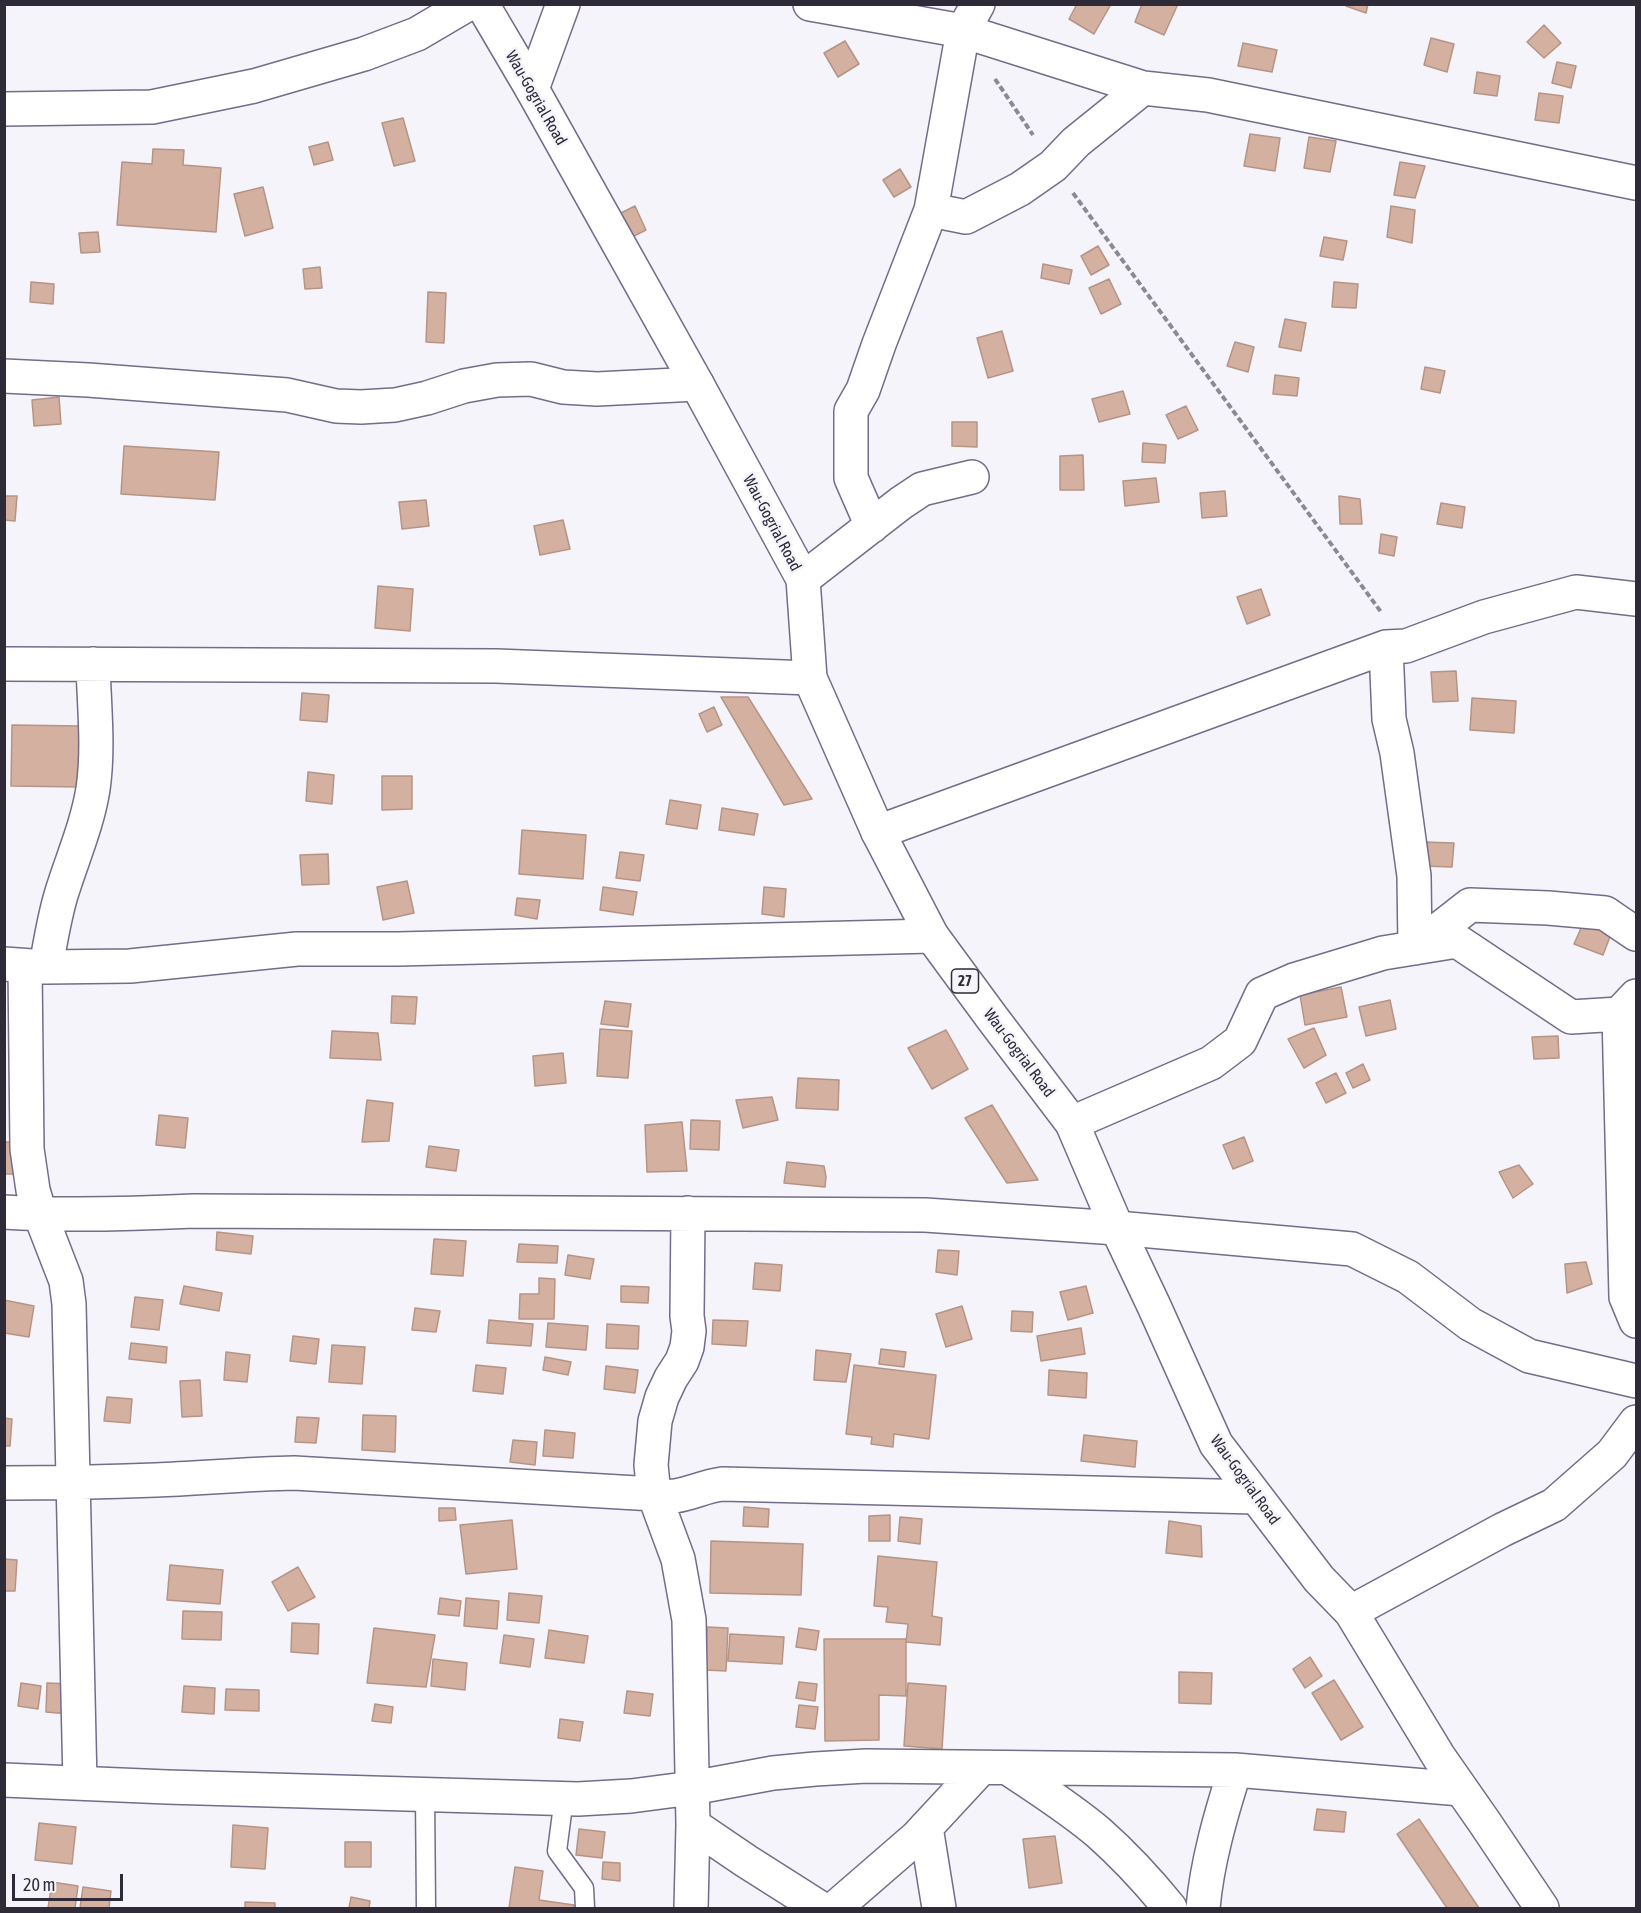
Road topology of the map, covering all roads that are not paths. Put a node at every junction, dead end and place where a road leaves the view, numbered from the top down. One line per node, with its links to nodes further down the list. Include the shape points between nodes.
1 (468, 4): 8 (street, via 417,34 254,86 152,106)
2 (482, 4): 7 (street, Wau-Gogrial Road / 27)
3 (563, 4): 7 (street)
4 (810, 4): 5 (street)
5 (971, 18): 6 (street); 10 (street)
6 (1143, 88): 9 (street, via 1208,95); 10 (street, via 1076,142 1053,166 1020,189 966,217)
7 (532, 89): 12 (street, Wau-Gogrial Road / 27)
8 (4, 109)
9 (1636, 183)
10 (931, 210): 14 (street, via 863,390 851,411 851,478)
11 (4, 376): 12 (street, via 287,395 336,406 361,407 394,405 497,380 531,379 597,390)
12 (697, 384): 15 (street, Wau-Gogrial Road / 27)
13 (972, 477): 14 (street, via 922,489)
14 (872, 526): 15 (street)
15 (802, 579): 20 (street, Wau-Gogrial Road / 27)
16 (1636, 599): 17 (street, via 1576,592)
17 (1396, 646): 21 (street); 24 (street, via 1389,720 1414,876)
18 (4, 663): 19 (street)
19 (93, 664): 20 (street, via 496,666); 25 (street, via 95,762 83,836 52,931)
20 (810, 678): 21 (street, Wau-Gogrial Road / 27)
21 (878, 832): 23 (street, Wau-Gogrial Road / 27)
22 (1636, 934): 24 (street, via 1605,914 1470,905)
23 (932, 936): 25 (street, via 297,949 130,966); 27 (street, Wau-Gogrial Road / 27)
24 (1415, 948): 26 (street, via 1456,941 1571,1017); 27 (street, via 1383,953 1262,994 1240,1041 1211,1063)
25 (25, 966): 30 (street, via 27,1149)
26 (1628, 1005): 32 (street, via 1626,1297)
27 (1072, 1123): 31 (street, Wau-Gogrial Road / 27)
28 (4, 1212): 30 (street)
29 (688, 1213): 30 (street, via 194,1210); 31 (street, via 925,1215); 37 (street, via 689,1331 682,1361 670,1378 655,1421 651,1465)
30 (40, 1214): 36 (street, via 66,1281 69,1304)
31 (1117, 1228): 33 (street, via 1352,1249 1408,1277 1470,1324 1529,1356); 38 (street, Wau-Gogrial Road / 27, via 1216,1444)
32 (1636, 1321)
33 (1636, 1381)
34 (1636, 1422): 39 (street, via 1612,1454 1554,1506)
35 (4, 1483): 36 (street)
36 (72, 1483): 37 (street, via 294,1473); 43 (street)
37 (654, 1494): 38 (street, via 681,1496 722,1484); 44 (street, via 678,1559 689,1620)
38 (1256, 1497): 39 (street, Wau-Gogrial Road / 27, via 1319,1579)
39 (1351, 1612): 45 (street, Wau-Gogrial Road / 27)
40 (994, 1768): 41 (street); 44 (street, via 815,1769); 49 (street); 56 (street, via 1068,1809 1098,1832)
41 (1235, 1770): 45 (street); 57 (street, via 1212,1855)
42 (4, 1780): 43 (street)
43 (80, 1783): 46 (street)
44 (692, 1788): 47 (street, via 631,1796); 48 (street)
45 (1461, 1789): 58 (street, Wau-Gogrial Road / 27)
46 (425, 1794): 47 (street); 50 (lane)
47 (564, 1798): 51 (lane, via 557,1851 584,1888)
48 (693, 1825): 52 (street); 53 (street)
49 (926, 1827): 54 (street); 55 (street)
50 (426, 1908)
51 (585, 1908)
52 (691, 1908)
53 (820, 1908)
54 (835, 1908)
55 (939, 1908)
56 (1170, 1908)
57 (1203, 1908)
58 (1542, 1908)

